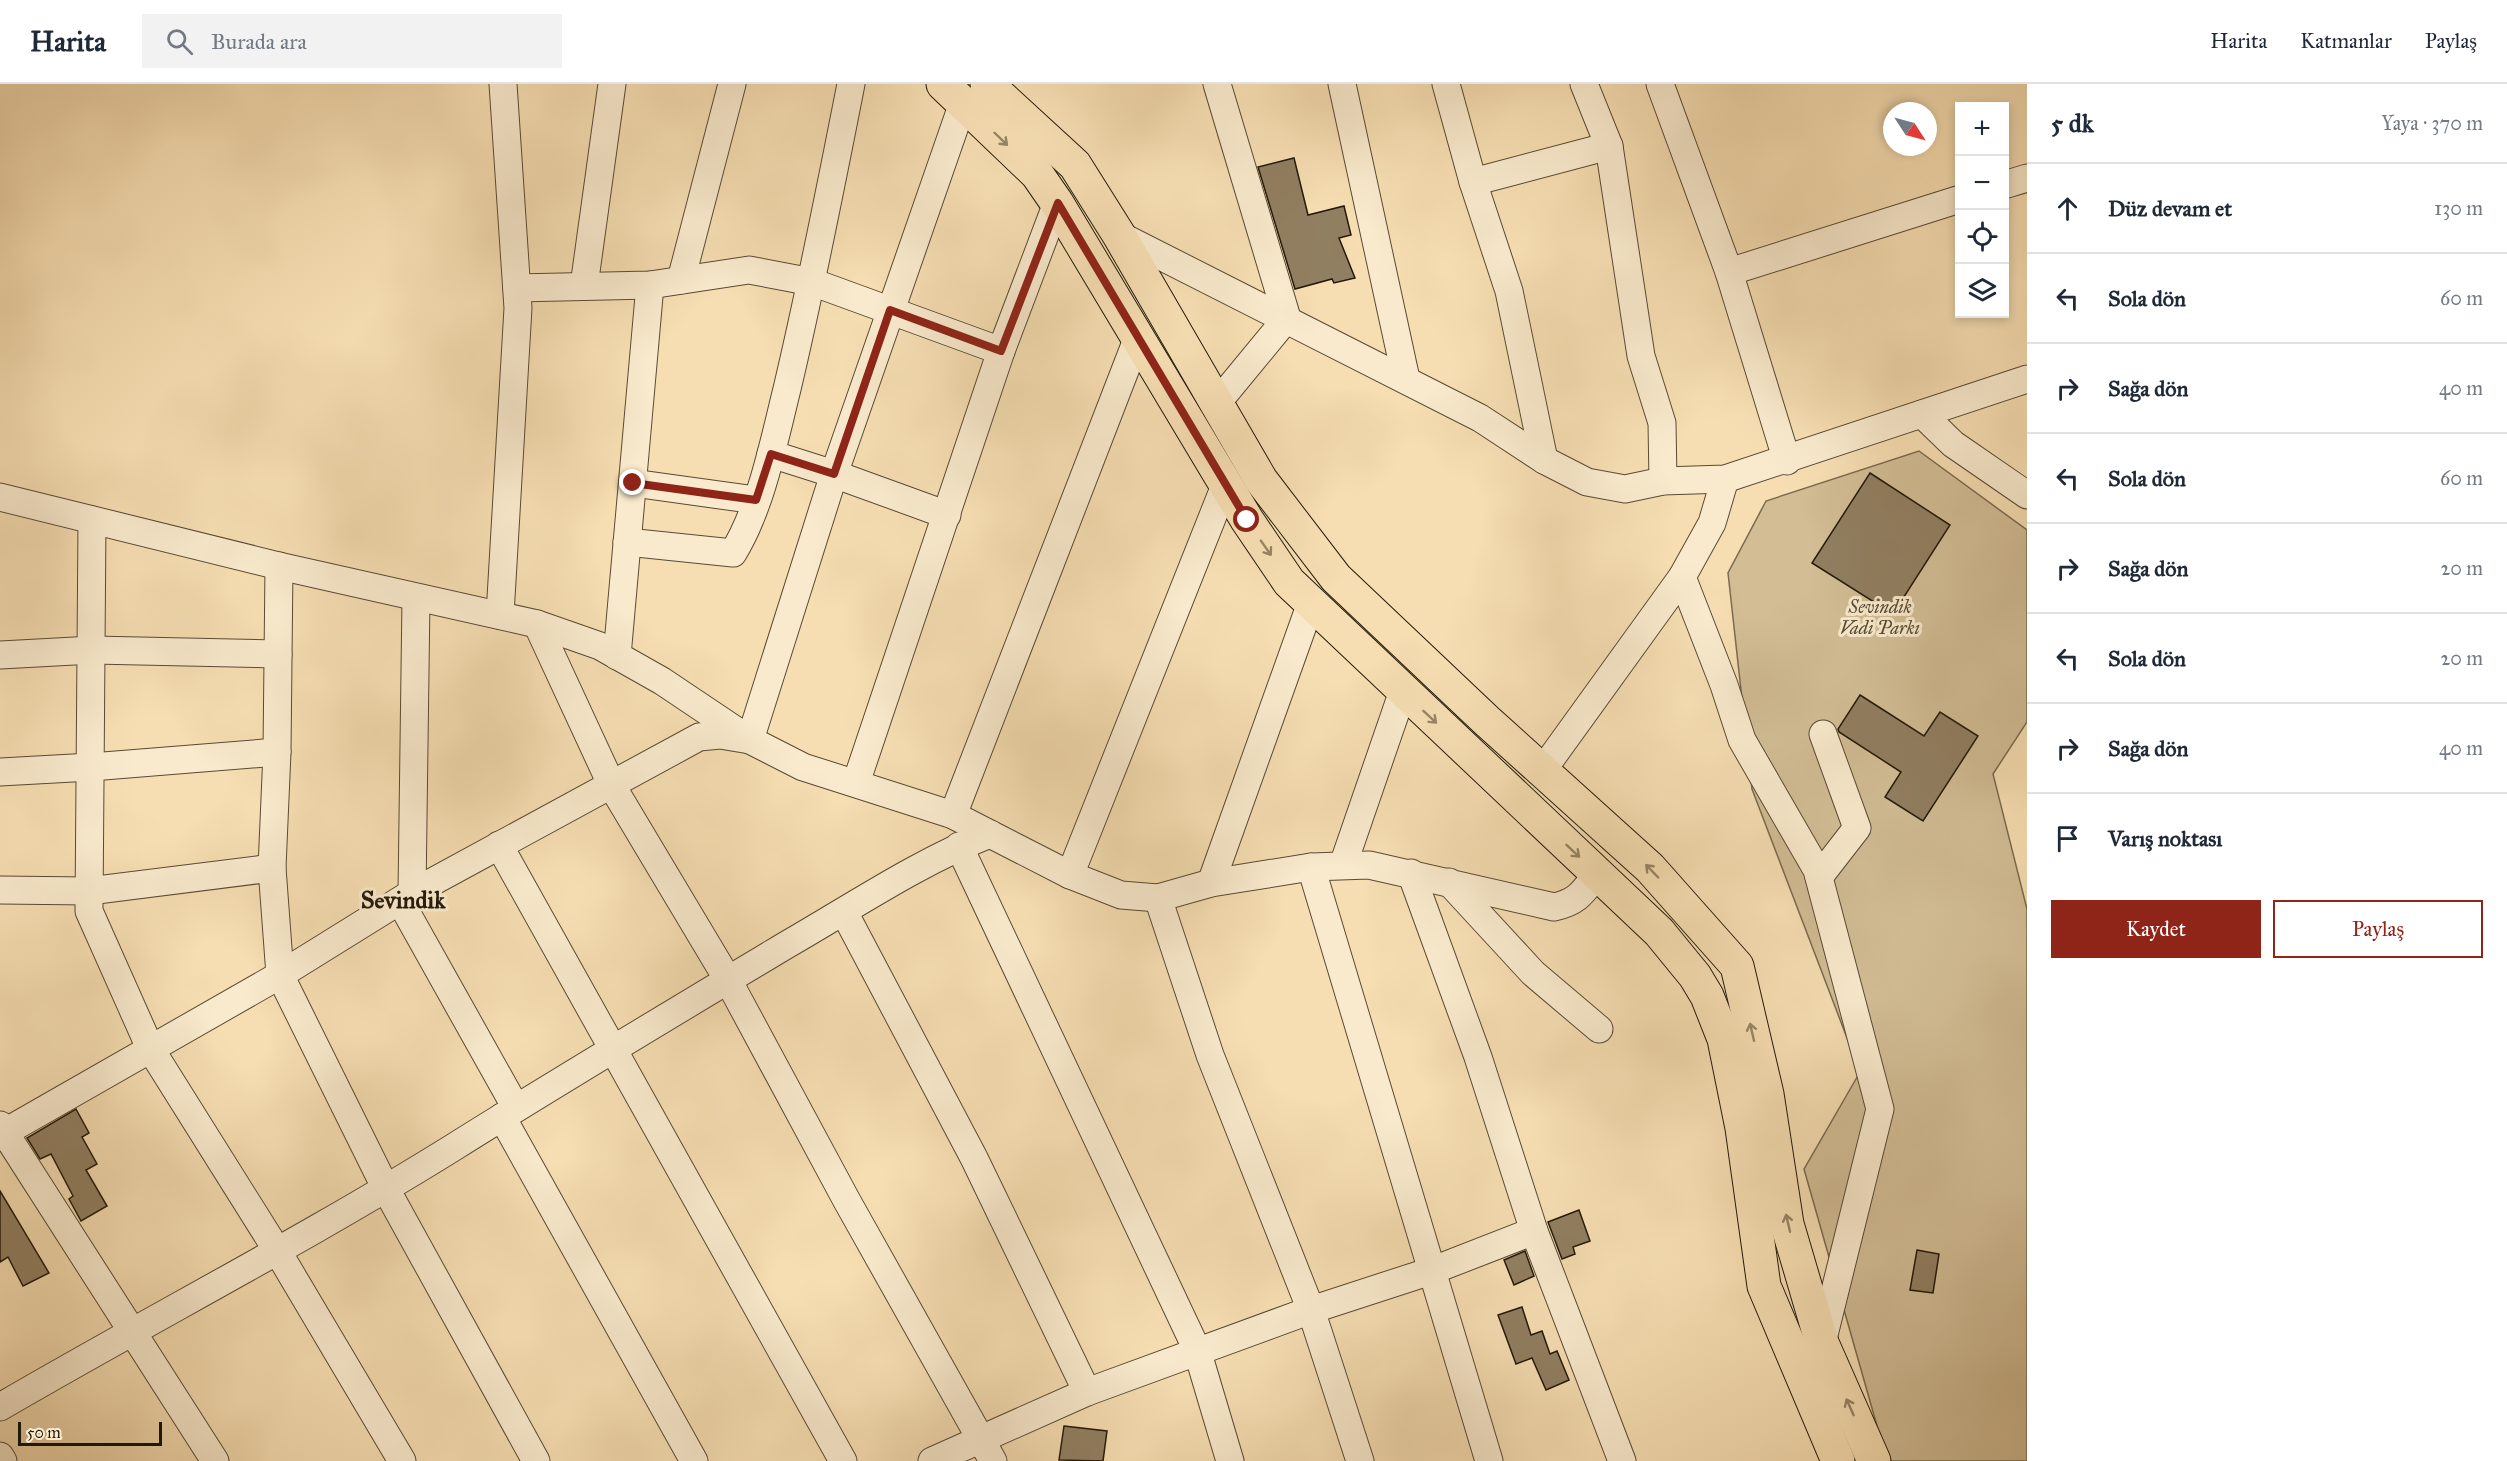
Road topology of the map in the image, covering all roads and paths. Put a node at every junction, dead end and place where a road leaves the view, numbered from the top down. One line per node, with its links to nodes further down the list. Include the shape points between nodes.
1 (503, 84): 23 (street)
2 (612, 84): 22 (street)
3 (732, 84): 19 (street)
4 (851, 84): 20 (street)
5 (1217, 84): 25 (street)
6 (1342, 84): 28 (street)
7 (1446, 84): 13 (street)
8 (1584, 84): 11 (street)
9 (1663, 85): 18 (street)
10 (965, 90): 16 (main road, one-way to 16); 17 (main road, via 1075,165); 24 (street)
11 (1609, 146): 13 (street); 37 (street, via 1641,356 1662,423)
12 (2027, 178): 14 (street)
13 (1473, 182): 33 (street, via 1509,291)
14 (2009, 183)
15 (1955, 200): 18 (street)
16 (1058, 203): 26 (main road); 27 (street)
17 (1119, 235): 25 (street); 30 (main road)
18 (1729, 272): 34 (street)
19 (681, 279): 20 (street, via 749,270); 21 (street)
20 (812, 282): 24 (street); 32 (street)
21 (650, 285): 22 (street); 38 (street)
22 (584, 286): 23 (street)
23 (517, 288): 50 (street)
24 (890, 310): 27 (street); 35 (street)
25 (1287, 318): 28 (street); 30 (street)
26 (1138, 337): 39 (main road); 65 (street)
27 (1001, 351): 43 (street)
28 (1406, 379): 33 (street, via 1480,418)
29 (2027, 379): 31 (street)
30 (1217, 403): 61 (main road, via 1261,480 1336,578)
31 (1922, 414): 34 (street); 40 (street, via 1953,444)
32 (771, 454): 35 (street); 42 (street)
33 (1544, 460): 37 (street, via 1587,483 1625,489)
34 (1787, 460): 36 (street)
35 (834, 474): 43 (street); 58 (street)
36 (1725, 479): 37 (street); 47 (street, via 1712,523)
37 (1663, 481)
38 (633, 483): 42 (street); 45 (street)
39 (1226, 483): 49 (main road, one-way to 49, via 1289,582); 74 (street)
40 (2027, 495)
41 (0, 497): 44 (street)
42 (756, 500): 45 (street, via 733,554)
43 (947, 515): 63 (street)
44 (92, 520): 46 (street); 52 (street)
45 (627, 542): 55 (street)
46 (279, 566): 48 (street); 53 (street)
47 (1682, 577): 61 (street); 75 (street, via 1742,740)
48 (416, 598): 50 (street); 80 (street)
49 (1311, 603): 56 (main road); 77 (street)
50 (500, 615): 51 (street)
51 (537, 624): 55 (street); 64 (street)
52 (93, 650): 53 (street); 54 (street); 60 (street)
53 (278, 654): 59 (street)
54 (0, 655)
55 (617, 656): 58 (street)
56 (1402, 691): 69 (street); 73 (main road, one-way to 73)
57 (1823, 734): 75 (street, via 1857,828)
58 (750, 740): 63 (street, via 803,767); 64 (street, via 720,735 699,737)
59 (277, 752): 60 (street); 71 (street)
60 (92, 767): 62 (street); 79 (street)
61 (1542, 771): 96 (main road, one-way to 61, via 1787,1224 1767,1094 1737,966 1650,868)
62 (0, 772)
63 (856, 783): 65 (street)
64 (612, 786): 67 (street); 84 (street)
65 (953, 815): 66 (street)
66 (990, 834): 68 (street); 74 (street)
67 (499, 844): 80 (street); 87 (street)
68 (959, 846): 82 (street); 97 (street)
69 (1343, 865): 70 (street); 72 (street, via 1369,865)
70 (1311, 867): 77 (street); 93 (street)
71 (272, 868): 79 (street); 83 (street)
72 (1411, 873): 76 (street); 91 (street, via 1478,1057)
73 (1598, 874): 76 (street, via 1581,896 1554,907); 113 (main road, via 1659,932 1707,996 1727,1050 1764,1286)
74 (1070, 875): 81 (street, via 1121,895)
75 (1819, 877): 96 (street, via 1880,1109)
76 (1449, 882): 85 (street, via 1533,973)
77 (1211, 883): 81 (street)
78 (0, 890): 79 (street)
79 (89, 891): 86 (street, via 89,911)
80 (406, 897): 83 (street); 88 (street)
81 (1158, 898): 94 (street, via 1210,1055)
82 (844, 912): 84 (street); 98 (street, via 974,1158)
83 (280, 975): 86 (street); 90 (street)
84 (728, 980): 87 (street); 100 (street)
85 (1599, 1029)
86 (150, 1048): 89 (street); 92 (street)
87 (614, 1048): 88 (street); 108 (street)
88 (509, 1113): 90 (street); 107 (street)
89 (1, 1131): 95 (street)
90 (386, 1189): 92 (street); 106 (street)
91 (1534, 1231): 93 (street); 102 (street)
92 (278, 1252): 95 (street); 105 (street)
93 (1431, 1271): 94 (street); 112 (street)
94 (1311, 1310): 97 (street); 111 (street)
95 (133, 1330): 99 (street); 103 (street)
96 (1822, 1343): 114 (main road, one-way to 96)
97 (1197, 1350): 98 (street); 110 (street)
98 (1087, 1392): 100 (street)
99 (0, 1407)
100 (987, 1450): 109 (street)
101 (0, 1456): 104 (street)
102 (1613, 1458)
103 (214, 1460)
104 (3, 1461)
105 (402, 1461)
106 (536, 1461)
107 (694, 1461)
108 (843, 1461)
109 (932, 1461)
110 (1230, 1461)
111 (1360, 1461)
112 (1489, 1461)
113 (1838, 1461)
114 (1874, 1461)

